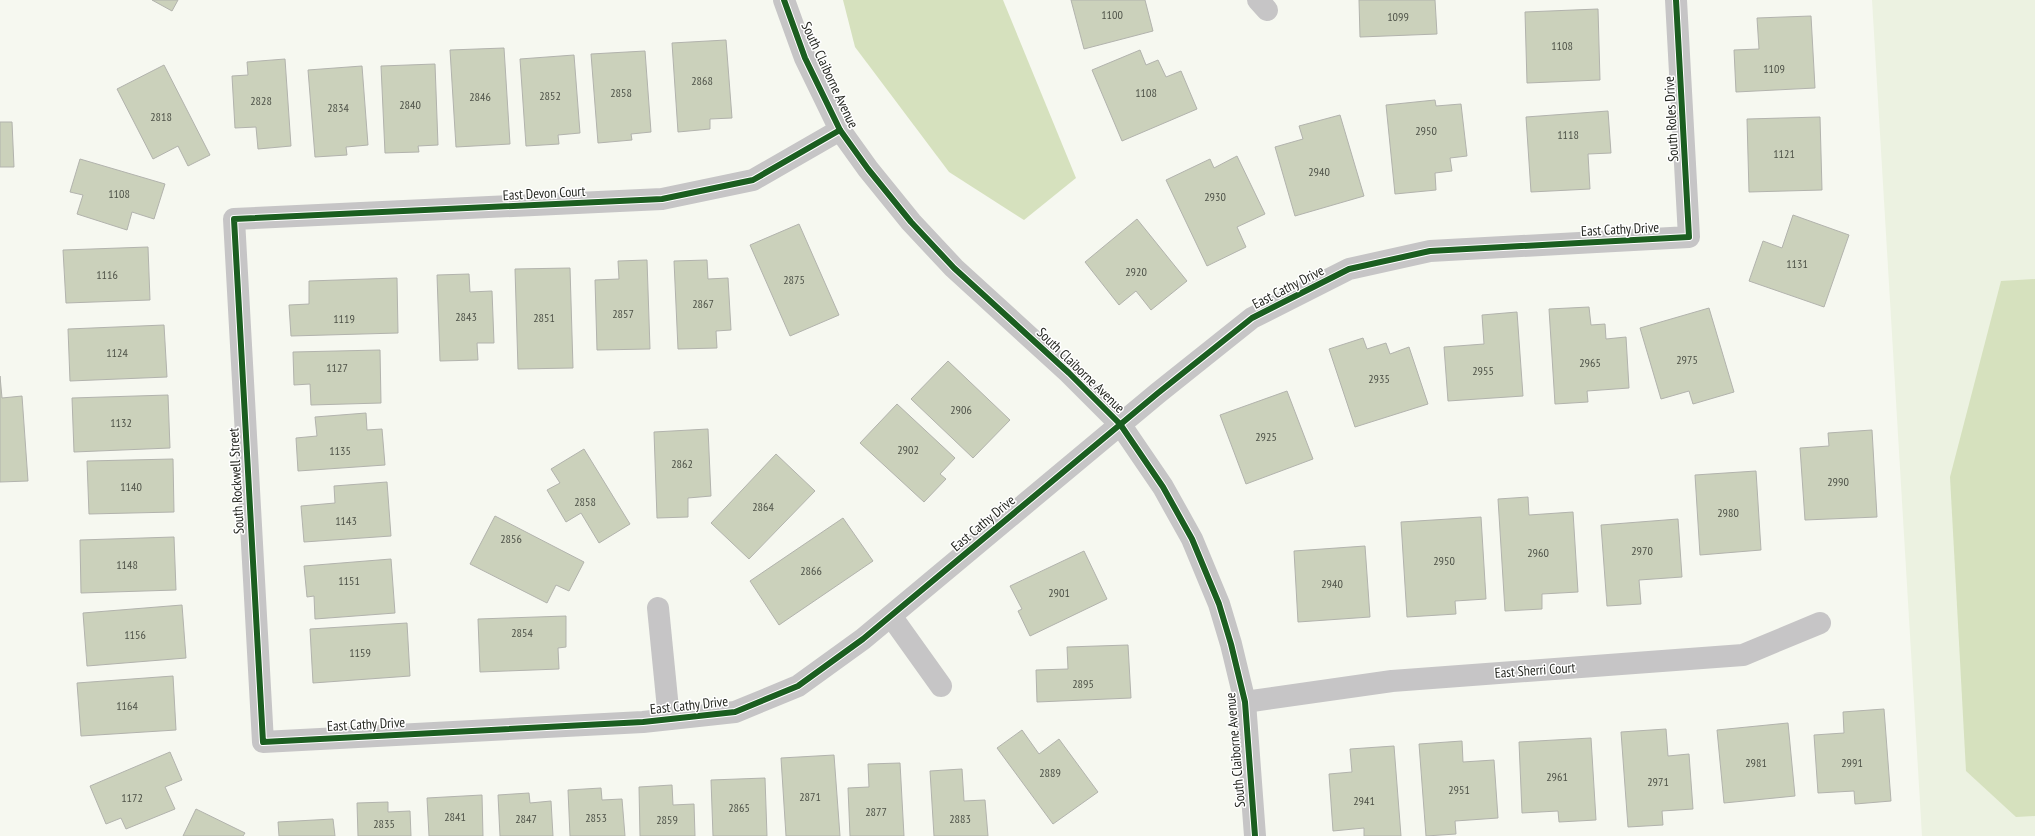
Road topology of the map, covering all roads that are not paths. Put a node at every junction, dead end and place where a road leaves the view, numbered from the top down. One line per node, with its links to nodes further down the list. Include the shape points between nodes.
1 (784, 0): 3 (street, South Claiborne Avenue, via 806,58)
2 (1676, 0): 5 (street, South Roles Drive)
3 (840, 130): 4 (street, East Devon Court, via 753,180 662,199); 6 (street, South Claiborne Avenue, via 868,169 954,268 1069,373)
4 (234, 219): 13 (street, South Rockwell Street)
5 (1689, 237): 6 (street, East Cathy Drive, via 1430,251 1349,269 1252,318)
6 (1120, 424): 8 (street, East Cathy Drive); 11 (street, South Claiborne Avenue, via 1163,486 1192,539 1218,604)
7 (658, 608): 12 (street, East Cathy Drive)
8 (891, 616): 10 (street); 12 (street, East Cathy Drive, via 798,686 735,712)
9 (1820, 623): 11 (street, East Sherri Court, via 1743,655 1392,681)
10 (941, 686)
11 (1245, 702): 14 (street, South Claiborne Avenue)
12 (669, 719): 13 (street, East Cathy Drive)
13 (263, 742)
14 (1255, 836)

